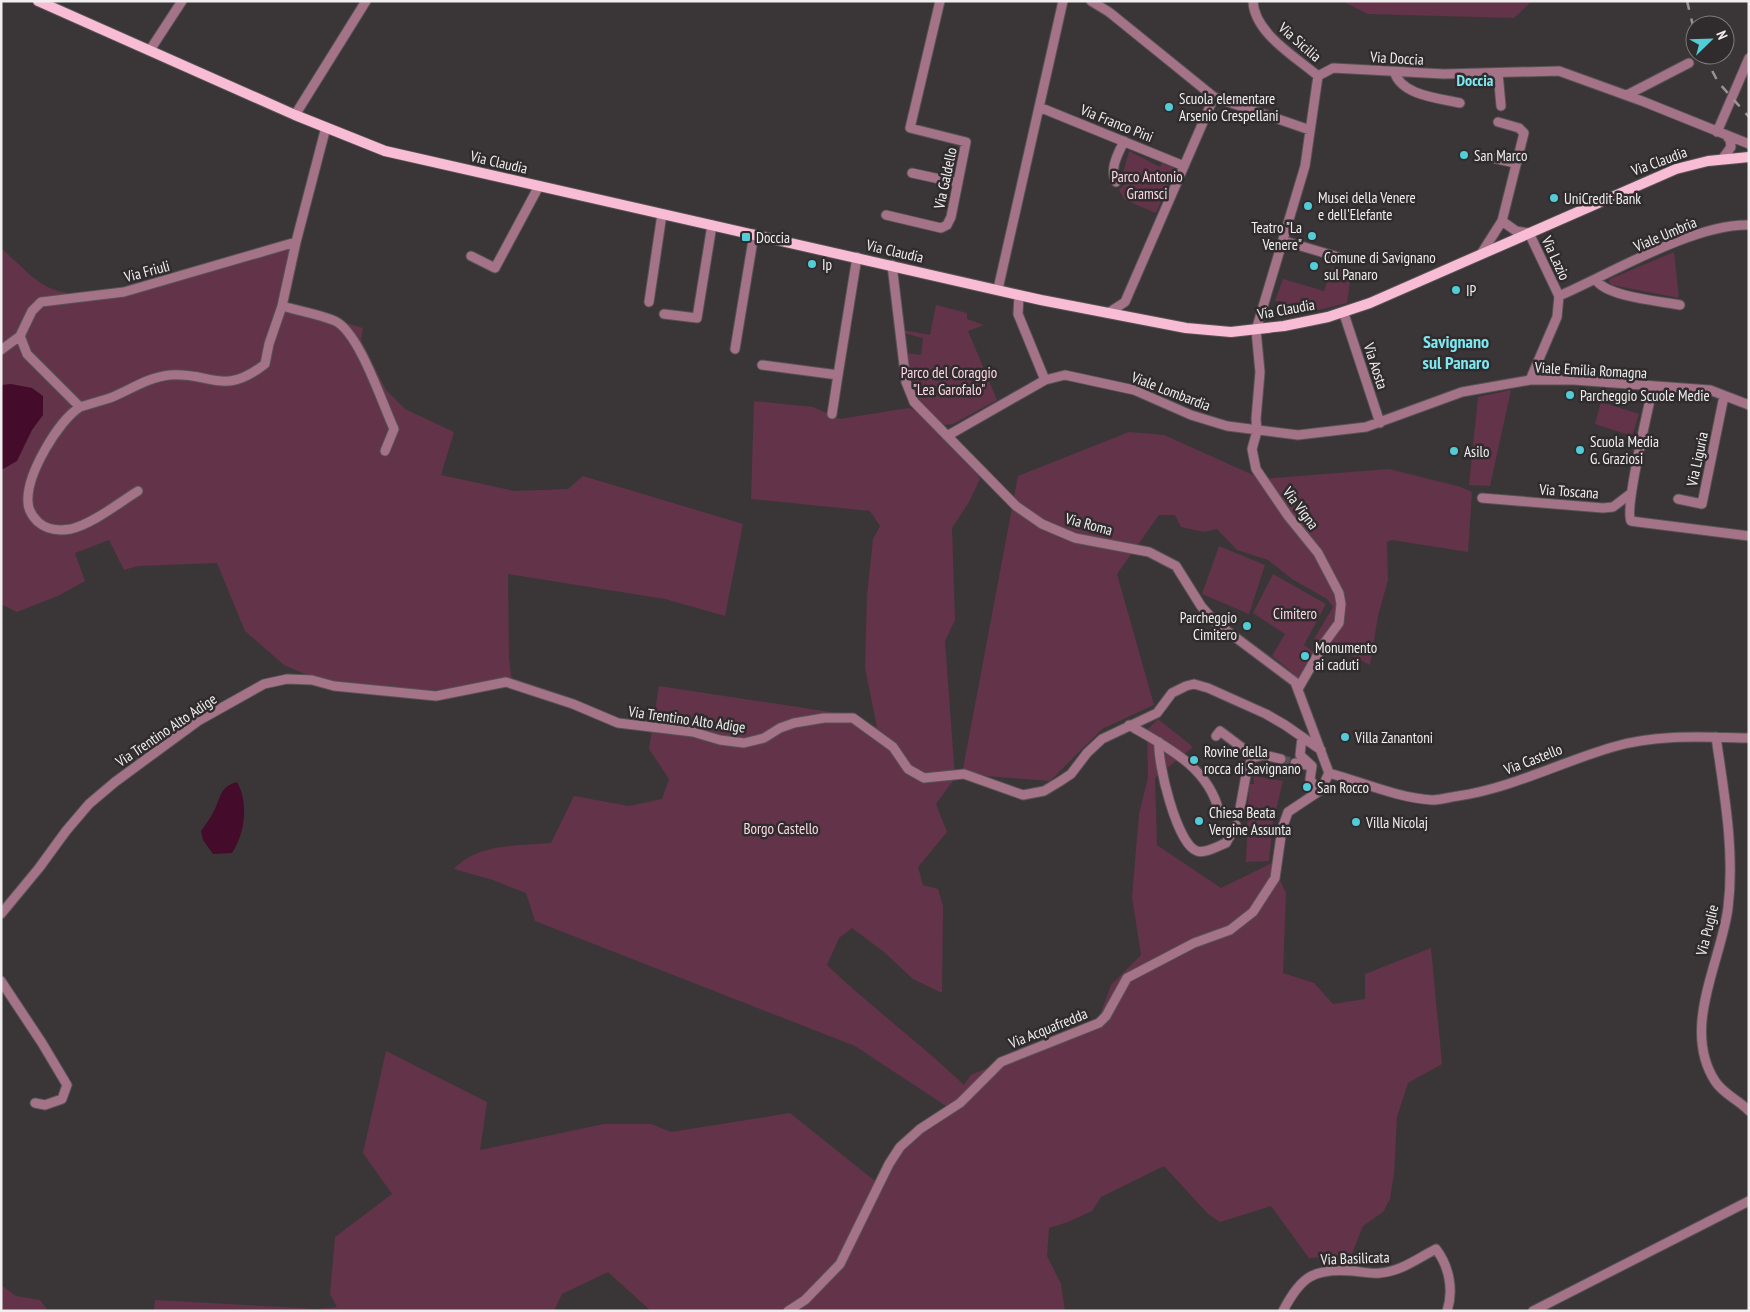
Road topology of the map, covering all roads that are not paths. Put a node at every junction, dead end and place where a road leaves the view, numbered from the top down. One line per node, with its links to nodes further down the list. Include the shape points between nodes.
1 (38, 1): 8 (main road, Via Claudia)
2 (182, 1): 8 (street)
3 (366, 1): 19 (street)
4 (940, 1): 34 (street, Via Galdello, via 910,128 966,142)
5 (1063, 1): 18 (street)
6 (1090, 1): 15 (street)
7 (1253, 1): 13 (street, Via Sicilia, via 1264,28 1276,42)
8 (150, 50): 19 (main road, Via Claudia)
9 (1749, 58): 23 (street)
10 (1685, 65): 14 (street)
11 (1394, 71): 12 (street, Via Doccia); 13 (street, Via Doccia, via 1334,68); 16 (street, via 1396,79 1414,92)
12 (1498, 73): 14 (street, Via Doccia, via 1558,71); 17 (street)
13 (1318, 76): 22 (street)
14 (1627, 95): 23 (street, Via Doccia)
15 (1214, 97): 22 (street); 31 (street)
16 (1460, 103)
17 (1501, 106)
18 (1039, 107): 25 (street, Via Franco Pini); 52 (street)
19 (295, 115): 21 (main road, Via Claudia)
20 (1498, 122): 30 (street, via 1523,130)
21 (326, 127): 35 (main road, Via Claudia, via 385,151); 44 (street)
22 (1310, 130): 43 (street, via 1306,166)
23 (1717, 132): 24 (street, Via Doccia)
24 (1726, 135): 26 (street, Via Doccia); 29 (street, via 1731,147)
25 (1124, 141): 31 (street, Via Franco Pini); 33 (street, via 1114,166)
26 (1748, 145)
27 (1483, 156): 30 (street)
28 (1749, 157): 29 (main road, Via Claudia)
29 (1723, 158): 41 (main road, Via Claudia, via 1652,178)
30 (1515, 163): 39 (street)
31 (1184, 166): 56 (street)
32 (912, 173): 34 (street)
33 (1116, 182)
34 (958, 183): 37 (street, Via Galdello, via 951,217 945,227)
35 (539, 186): 36 (main road, Via Claudia); 47 (street, via 495,268)
36 (662, 214): 38 (main road, Via Claudia); 55 (street)
37 (886, 215)
38 (712, 224): 42 (main road, Via Claudia); 60 (street, via 697,318)
39 (1502, 224): 41 (street); 45 (street, via 1499,238); 46 (street)
40 (1749, 224): 51 (street, Viale Umbria, via 1694,235)
41 (1529, 233): 45 (main road, Via Claudia); 54 (street, Via Lazio)
42 (754, 234): 48 (main road, Via Claudia); 65 (street)
43 (1284, 241): 49 (street); 63 (street)
44 (296, 242): 58 (street); 64 (street, Via Friuli, via 124,292 41,302 32,310)
45 (1504, 244): 46 (main road, Via Claudia)
46 (1480, 255): 63 (main road, Via Claudia, via 1344,312)
47 (471, 256)
48 (857, 257): 50 (main road, Via Claudia); 68 (street)
49 (1346, 259)
50 (892, 265): 52 (main road, Via Claudia); 78 (street, Via Roma, via 906,382 914,402)
51 (1596, 280): 54 (street, Viale Umbria); 57 (street, via 1604,288 1619,293)
52 (998, 289): 53 (main road, Via Claudia)
53 (1019, 294): 59 (main road, Via Claudia); 69 (street, via 1018,314)
54 (1559, 296): 70 (street, Via Lazio, via 1557,317)
55 (649, 302)
56 (1125, 302): 59 (street); 61 (street)
57 (1680, 305)
58 (282, 306): 74 (street, via 265,364 254,373 237,380 216,382 171,375 144,381); 79 (street, via 335,321 348,330 394,429)
59 (1108, 313): 61 (main road, Via Claudia)
60 (664, 314)
61 (1130, 317): 63 (main road, Via Claudia, via 1186,328 1231,332)
62 (1345, 318): 76 (street, Via Aosta)
63 (1256, 330): 77 (street, Via Vigna, via 1260,372)
64 (20, 336): 66 (street, Via Friuli); 74 (street, via 27,354)
65 (735, 349)
66 (1, 350)
67 (762, 364): 68 (street)
68 (838, 375): 75 (street)
69 (1045, 380): 77 (street, Viale Lombardia, via 1065,375 1134,390 1190,415); 78 (street, Viale Lombardia)
70 (1530, 380): 71 (street, Viale Emilia Romagna); 76 (street, Viale Emilia Romagna, via 1462,392)
71 (1653, 386): 72 (street, Viale Emilia Romagna, via 1710,390); 81 (street)
72 (1724, 396): 73 (street, Viale Emilia Romagna); 83 (street, Via Liguria, via 1702,504)
73 (1749, 405)
74 (80, 407): 80 (street, via 62,423 36,470 27,502 30,512 43,527 72,529)
75 (832, 414)
76 (1380, 423): 77 (street, Viale Emilia Romagna, via 1339,432 1298,435)
77 (1257, 432): 85 (street, Via Vigna, via 1252,449 1256,469 1318,553 1339,593 1340,623)
78 (946, 436): 85 (street, Via Roma, via 1016,506 1042,524 1075,538 1149,552 1176,566 1200,606 1215,622 1289,676)
79 (385, 451)
80 (138, 491)
81 (1630, 494): 82 (street, Via Toscana, via 1613,507 1603,508); 84 (street, via 1631,521)
82 (1482, 498)
83 (1678, 500)
84 (1749, 536)
85 (1298, 688): 92 (street, Via Roma)
86 (1129, 725): 88 (street, Via Trentino Alto Adige, via 1157,713 1172,693 1194,684 1260,711); 91 (street); 102 (street, Via Trentino Alto Adige, via 1102,739 1060,782 1023,795 964,774 924,778 908,769 893,747 853,718 794,723 764,738 744,743 693,732 618,724 580,707 506,682 436,696 334,686 312,680 287,680 264,684 198,721 115,782 89,804)
87 (1216, 736): 93 (street, via 1220,731 1244,750)
88 (1302, 737): 92 (street, Via Trentino Alto Adige); 96 (street, via 1300,755)
89 (1716, 737): 90 (street, Via Castello); 97 (street, Via Castello, via 1616,746 1492,789 1432,800); 105 (street, Via Puglie, via 1728,823 1730,888 1728,909 1707,989 1702,1036 1706,1061 1715,1082)
90 (1749, 738)
91 (1159, 742): 99 (street, via 1194,767); 101 (street, via 1158,752 1173,812 1186,843 1201,852 1216,847 1226,843)
92 (1321, 750): 97 (street, Via Roma)
93 (1258, 755): 94 (street); 100 (street, via 1248,764)
94 (1282, 759)
95 (1295, 763): 96 (street)
96 (1312, 766): 98 (street, via 1310,779)
97 (1329, 773): 98 (street, via 1325,785)
98 (1318, 792): 107 (street, Via Acquafredda, via 1288,812 1282,829 1275,878 1246,920 1127,978 1106,1016 1099,1022 1001,1062 960,1103 920,1129 900,1147 889,1164 840,1264 805,1300)
99 (1219, 812)
100 (1239, 814)
101 (1236, 824)
102 (1, 914)
103 (1, 981): 104 (street, via 67,1085 62,1099 45,1105)
104 (35, 1103)
105 (1749, 1111)
106 (1749, 1201): 110 (street)
107 (788, 1311)
108 (1283, 1311): 109 (street, Via Basilicata, via 1295,1288 1314,1273 1379,1274 1400,1270 1436,1249 1445,1260 1449,1277)
109 (1447, 1311)
110 (1533, 1311)

